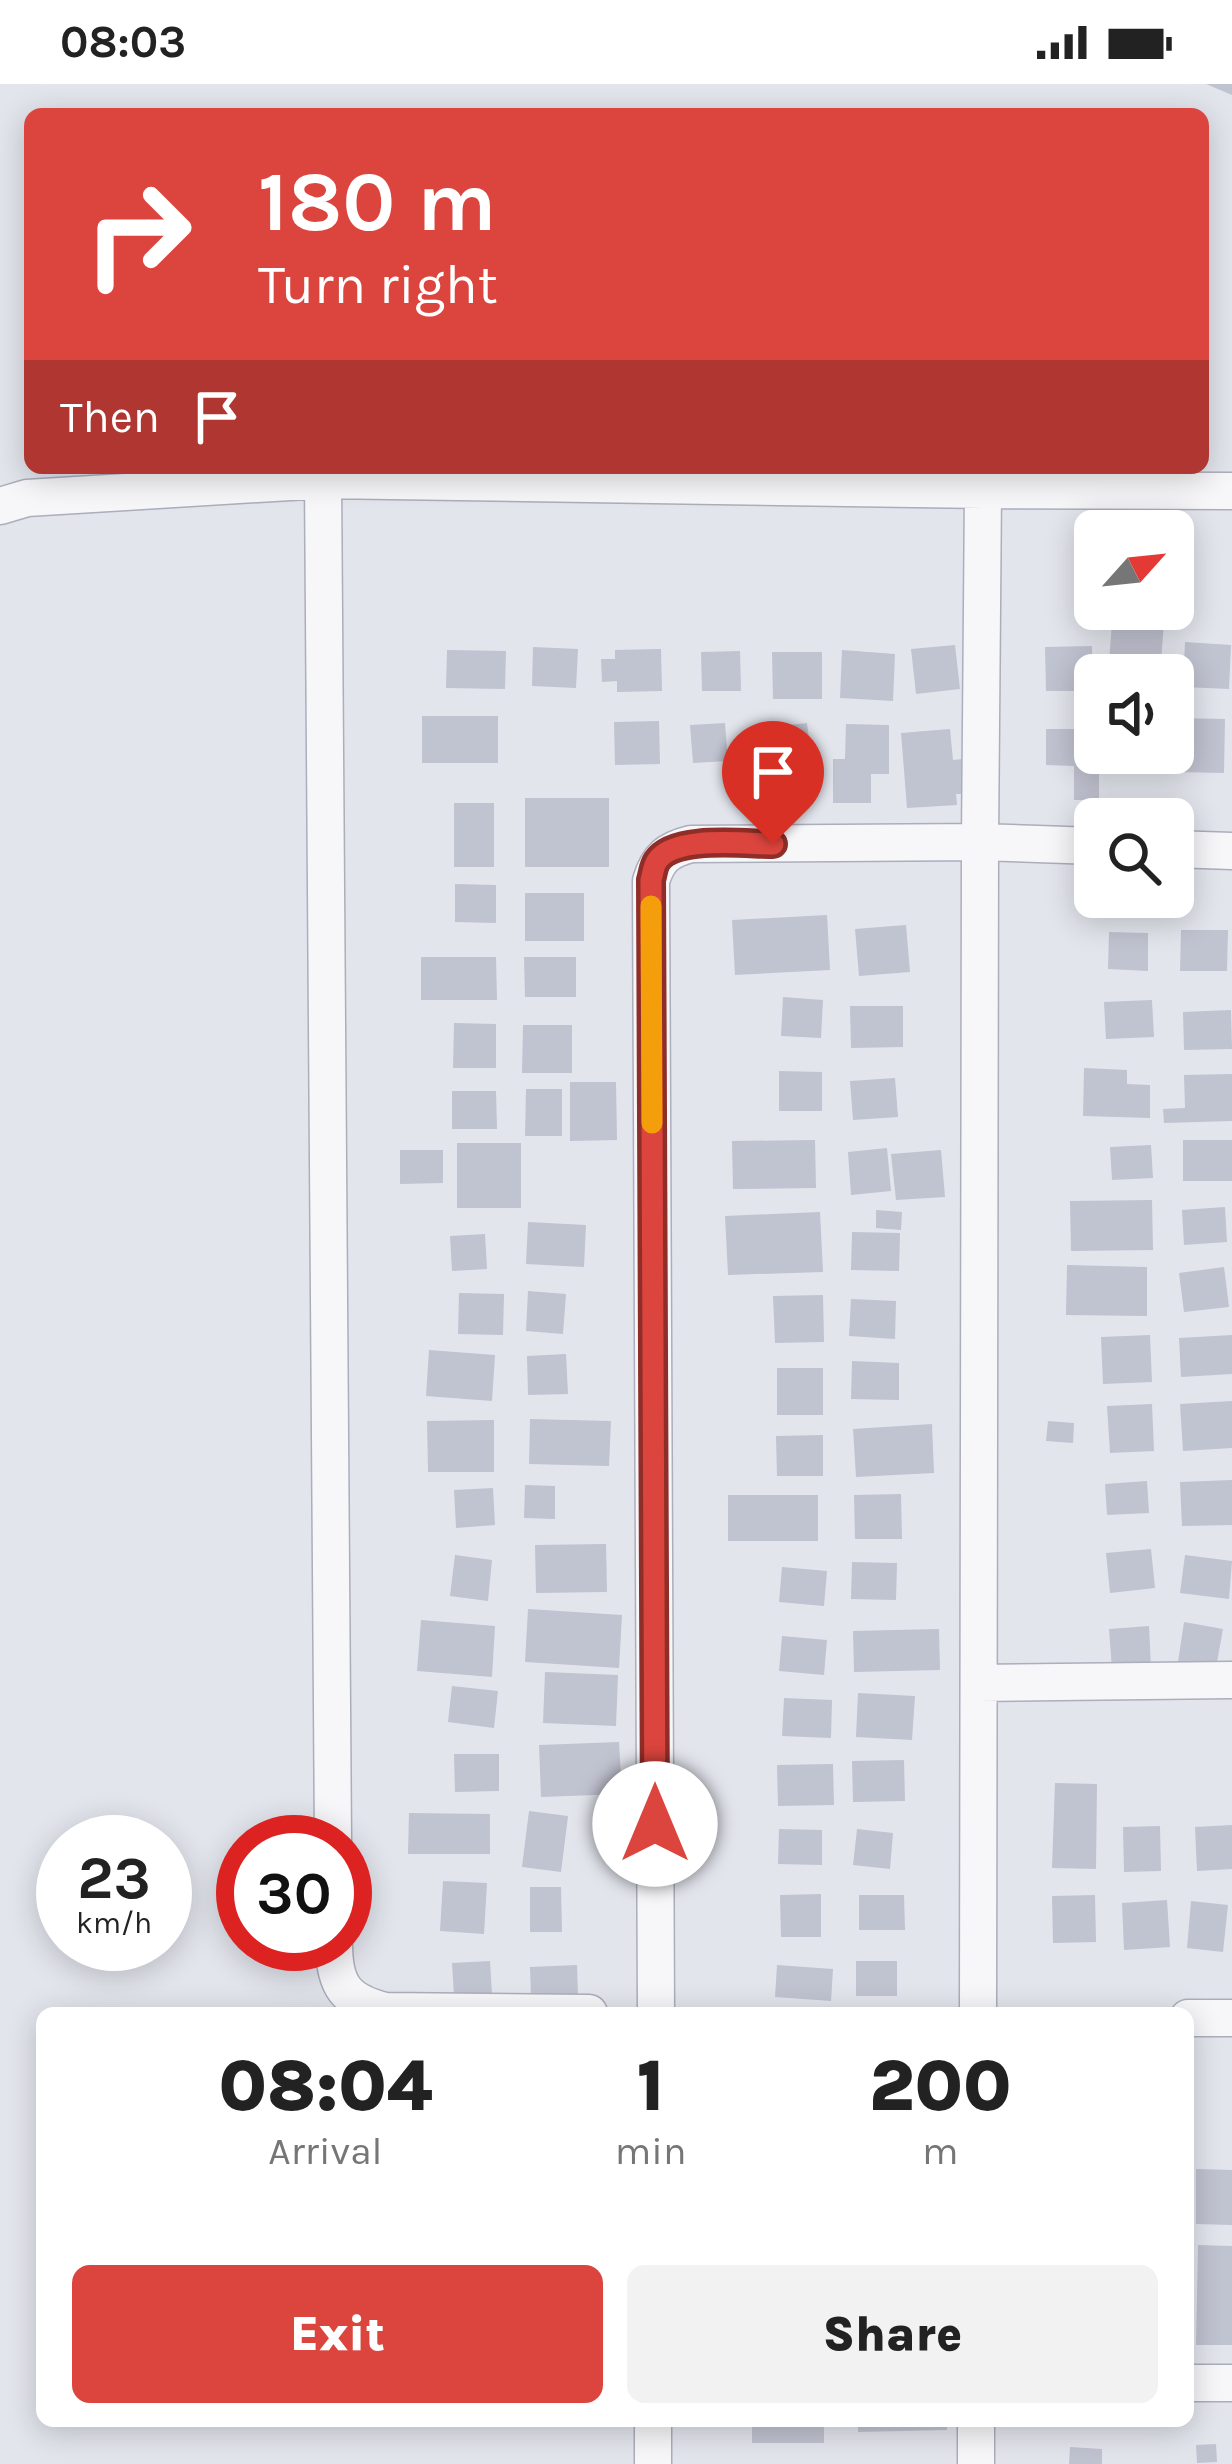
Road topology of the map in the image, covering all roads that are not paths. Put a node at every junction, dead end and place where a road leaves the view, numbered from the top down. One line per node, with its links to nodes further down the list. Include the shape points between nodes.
1 (323, 480): 2 (street); 4 (street); 11 (street)
2 (983, 490): 3 (street); 5 (street)
3 (1232, 491)
4 (0, 506)
5 (980, 842): 6 (street); 10 (street); 14 (street, via 691,844 657,861 651,880)
6 (1074, 845)
7 (1194, 850): 8 (street)
8 (1232, 851)
9 (1232, 1681): 10 (street)
10 (979, 1683): 15 (street)
11 (333, 1815)
12 (337, 1971): 13 (street, via 351,1998)
13 (368, 2007)
14 (656, 2007)
15 (978, 2007)
16 (1194, 2018): 17 (street)
17 (1232, 2018)
18 (1194, 2383): 19 (street)
19 (1232, 2383)
20 (653, 2427): 22 (street)
21 (976, 2427): 23 (street)
22 (653, 2464)
23 (976, 2464)

